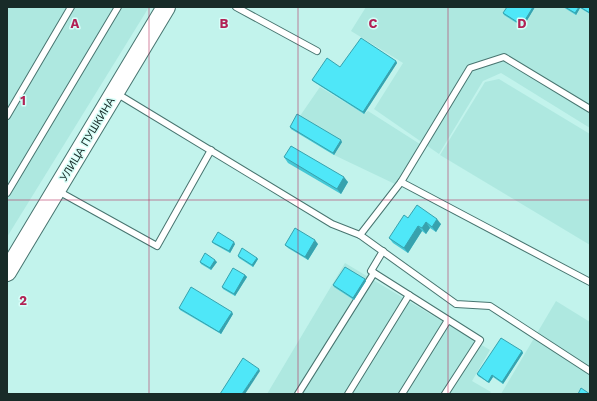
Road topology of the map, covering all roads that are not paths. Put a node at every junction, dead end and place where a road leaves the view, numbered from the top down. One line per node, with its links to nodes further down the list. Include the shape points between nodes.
1 (71, 7): 8 (lane)
2 (118, 7): 12 (lane)
3 (166, 7): 6 (main road, УЛИЦА ПУШКИНА)
4 (236, 7): 5 (lane)
5 (317, 51)
6 (115, 92): 9 (lane); 11 (main road, УЛИЦА ПУШКИНА)
7 (590, 107): 10 (lane, via 504,57 470,68)
8 (7, 116)
9 (211, 150): 11 (lane, via 157,246); 13 (lane, via 332,224)
10 (401, 182): 13 (lane); 17 (lane)
11 (57, 190): 15 (main road, УЛИЦА ПУШКИНА)
12 (7, 194)
13 (360, 235): 14 (lane)
14 (382, 251): 16 (lane, via 371,271); 20 (lane, via 456,304 490,306)
15 (7, 270)
16 (374, 273): 18 (lane); 21 (lane)
17 (590, 282)
18 (409, 295): 19 (lane); 22 (lane)
19 (448, 320): 23 (lane); 24 (lane, via 480,340)
20 (590, 371)
21 (298, 394)
22 (348, 394)
23 (402, 394)
24 (445, 394)

